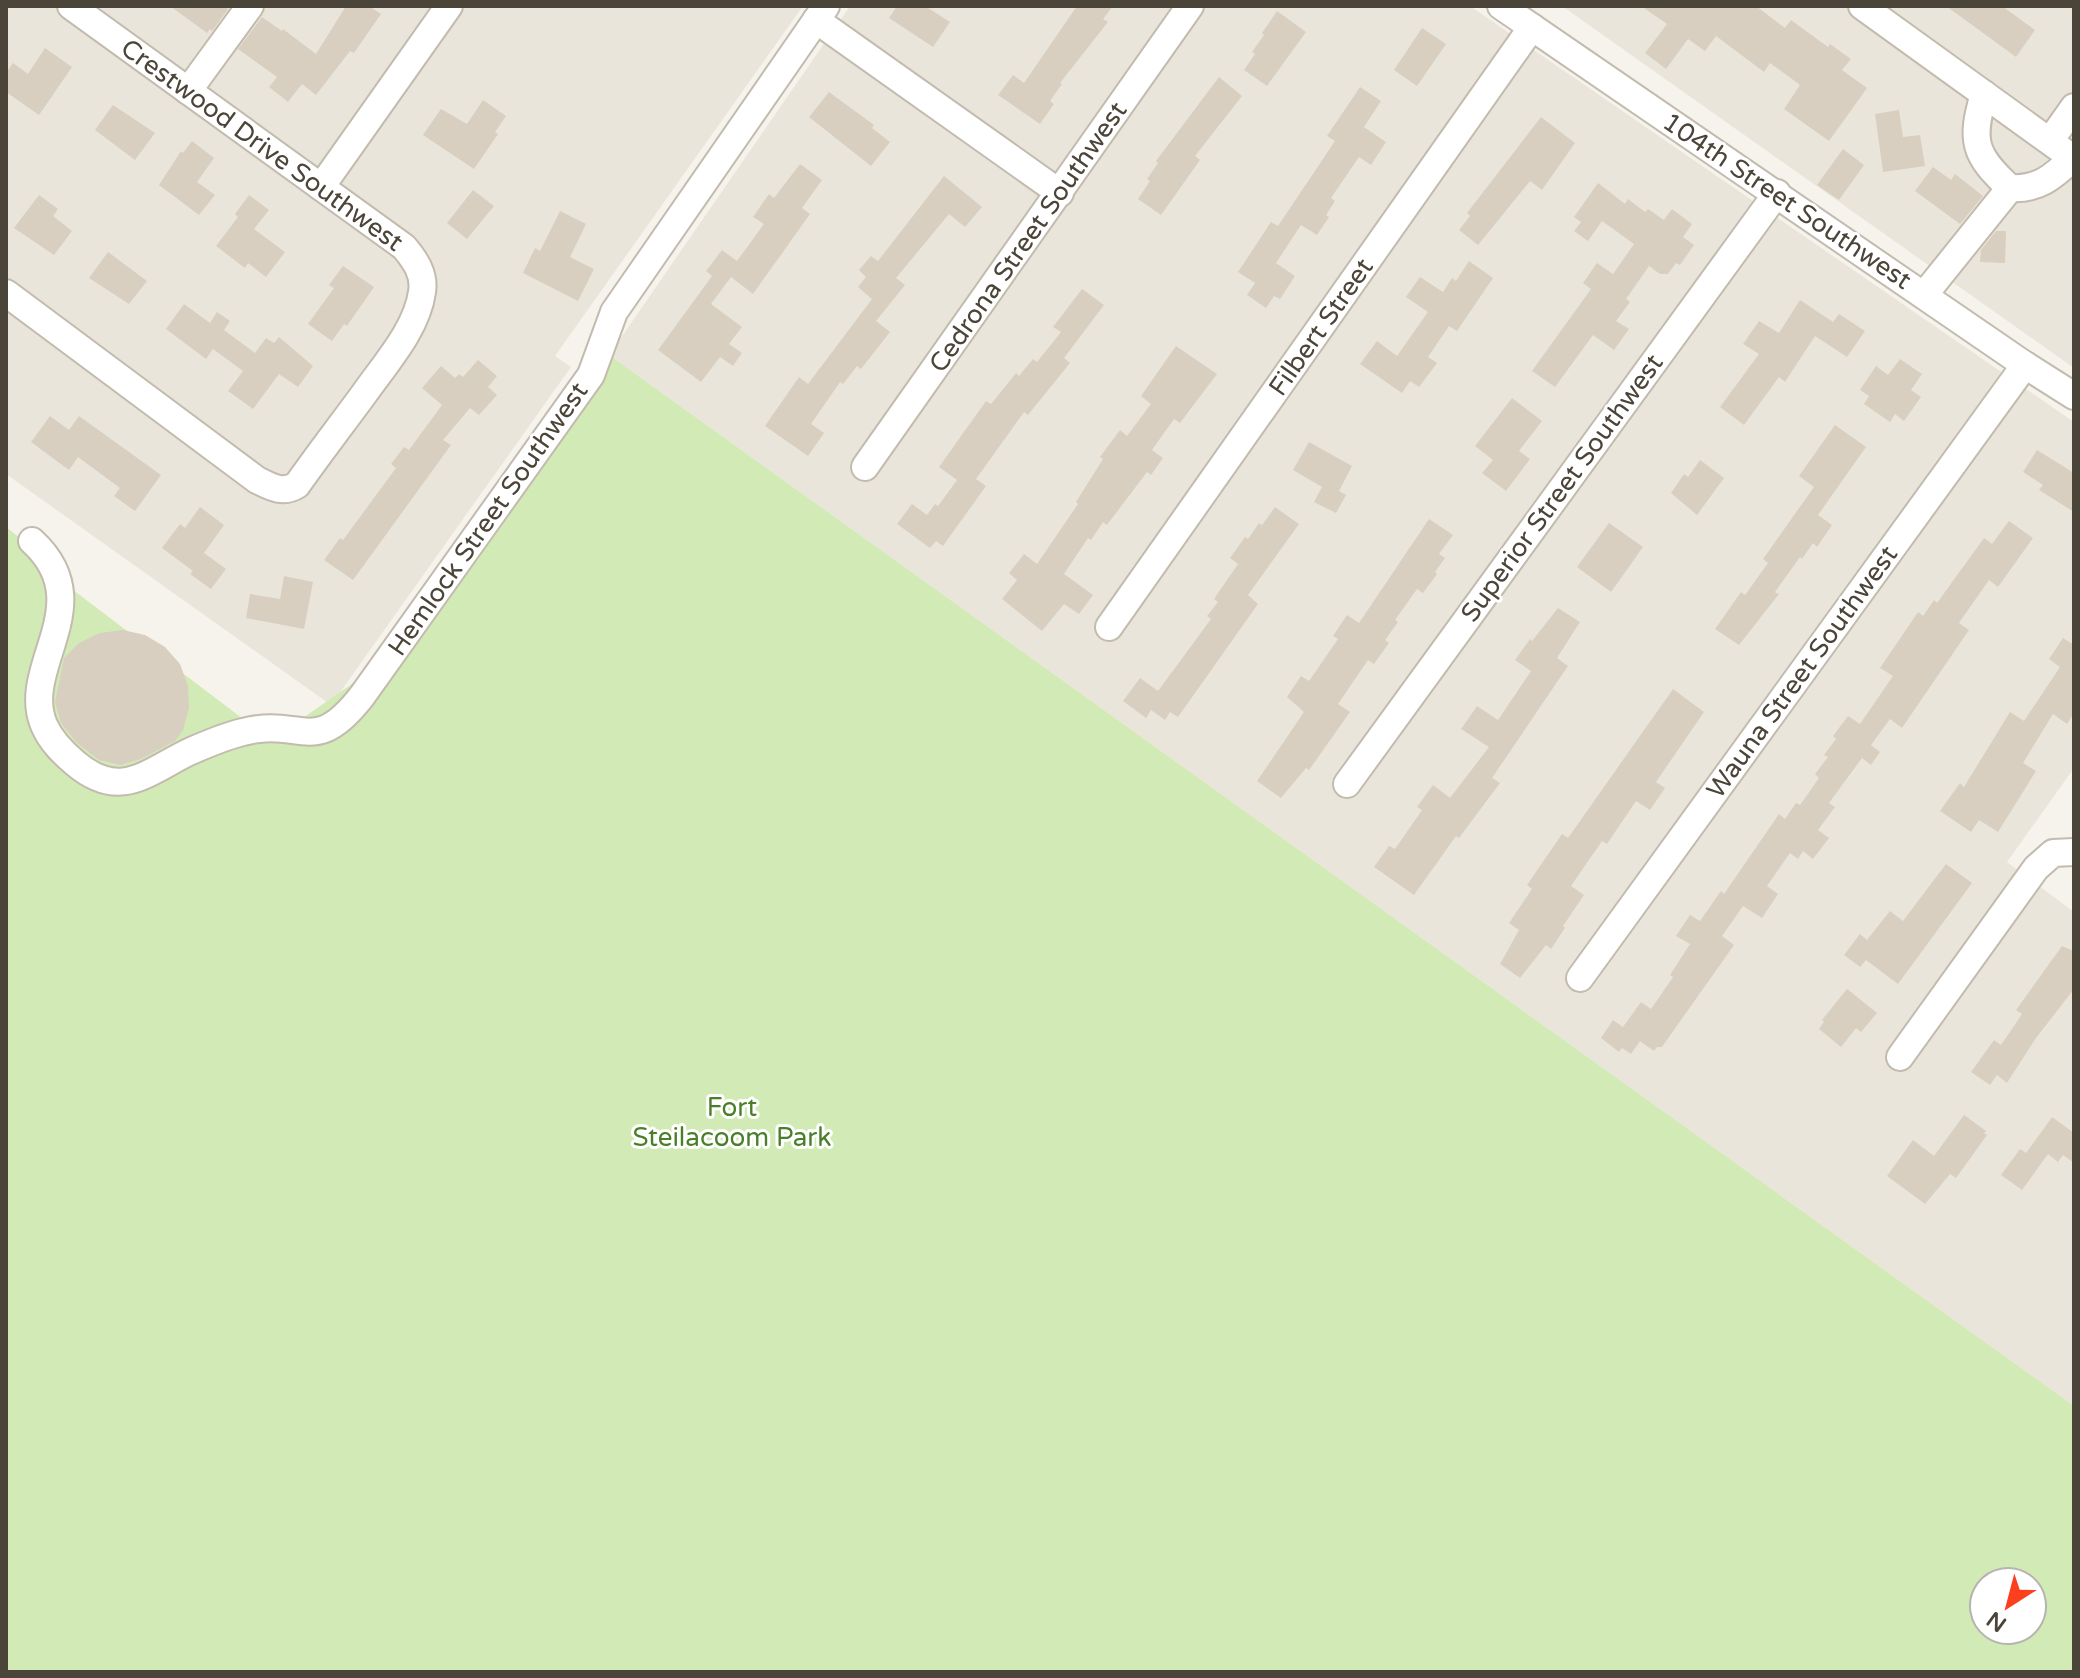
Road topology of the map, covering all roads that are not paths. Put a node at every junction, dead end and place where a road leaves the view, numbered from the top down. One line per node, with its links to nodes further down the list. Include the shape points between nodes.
1 (71, 6): 9 (street, Crestwood Drive Southwest)
2 (250, 6): 9 (street)
3 (449, 6): 14 (street)
4 (1190, 6): 16 (street, Cedrona Street Southwest)
5 (1501, 6): 8 (street, 104th Street Southwest)
6 (1862, 6): 10 (street)
7 (821, 13): 16 (street); 23 (street, Hemlock Street Southwest, via 614,312 591,375 362,696 325,731 268,727 243,732 191,751 142,778 99,779 80,767 59,750 43,724 40,697 61,608 48,556)
8 (1532, 27): 17 (street, 104th Street Southwest); 24 (street, Filbert Street)
9 (188, 91): 14 (street, Crestwood Drive Southwest)
10 (1984, 94): 12 (street); 15 (street, via 1975,134 1980,155)
11 (2074, 107): 12 (street)
12 (2050, 141): 13 (street)
13 (2073, 159): 15 (street, via 2050,180)
14 (321, 187): 18 (street, Crestwood Drive Southwest, via 404,247 423,277 422,293 394,353 291,488 257,480)
15 (2010, 188): 19 (street)
16 (1060, 193): 22 (street, Cedrona Street Southwest)
17 (1777, 193): 19 (street, 104th Street Southwest); 25 (street, Superior Street Southwest)
18 (6, 293)
19 (1924, 295): 20 (street, 104th Street Southwest)
20 (2025, 365): 21 (street, 104th Street Southwest); 27 (street, Wauna Street Southwest)
21 (2074, 396)
22 (865, 467)
23 (32, 541)
24 (1109, 627)
25 (1347, 784)
26 (2074, 852): 28 (street, via 2045,857)
27 (1580, 978)
28 (1900, 1057)

